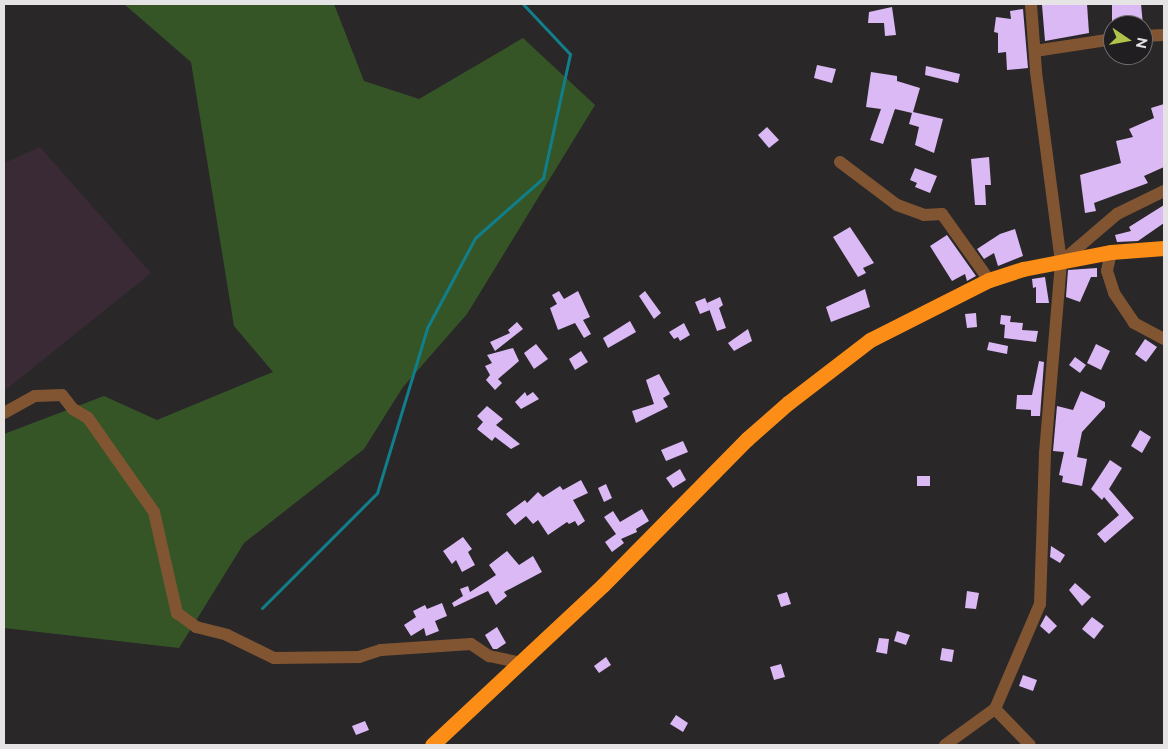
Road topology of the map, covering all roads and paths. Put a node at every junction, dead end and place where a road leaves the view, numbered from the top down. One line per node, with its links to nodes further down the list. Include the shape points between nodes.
1 (1031, 4): 3 (street)
2 (1103, 41): 3 (street)
3 (1036, 51): 8 (street)
4 (840, 162): 9 (street, via 897,205 924,216 942,214)
5 (1164, 191): 8 (street, via 1116,214)
6 (1164, 248): 7 (highway)
7 (1111, 252): 8 (highway); 10 (street, via 1107,271 1114,293 1134,323)
8 (1061, 262): 9 (highway); 13 (street, via 1045,453 1040,604)
9 (989, 280): 12 (highway, via 870,340 788,403 747,439)
10 (1164, 339)
11 (4, 414): 12 (street, via 35,396 62,395 73,409 88,418 154,512 177,613 196,627 227,634 274,658 359,657 381,650 471,644 489,656)
12 (522, 663): 14 (highway)
13 (995, 709): 15 (street); 16 (street)
14 (432, 745)
15 (945, 745)
16 (1030, 745)

